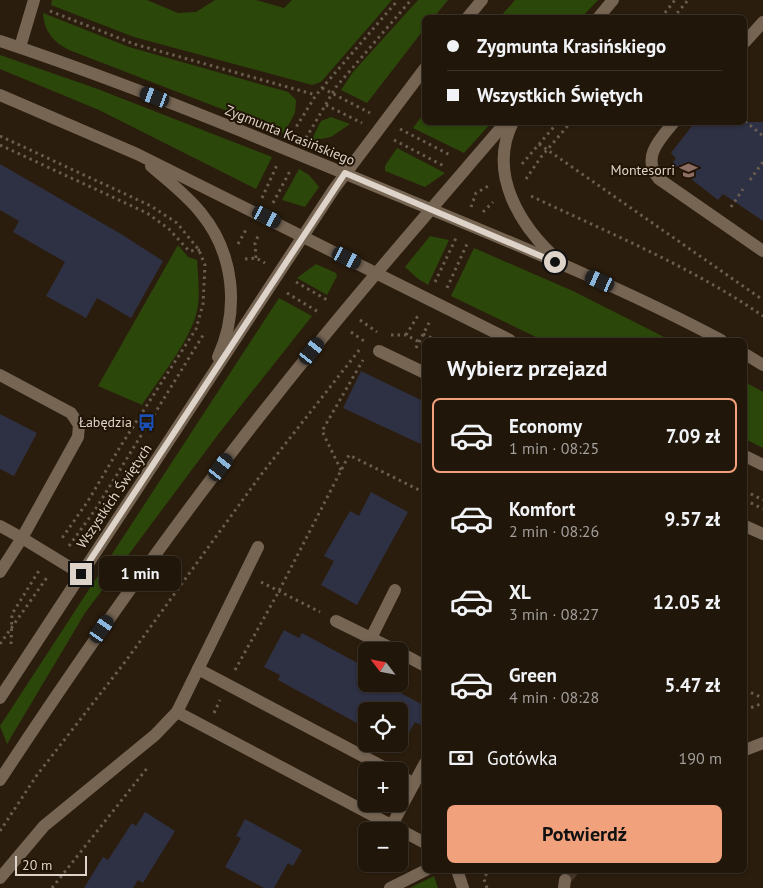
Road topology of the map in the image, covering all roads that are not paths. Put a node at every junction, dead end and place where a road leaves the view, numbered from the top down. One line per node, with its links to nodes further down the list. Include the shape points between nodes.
1 (482, 0): 4 (street)
2 (613, 0): 5 (street)
3 (33, 2): 9 (street)
4 (470, 15)
5 (600, 15)
6 (763, 22): 7 (street)
7 (747, 40)
8 (0, 41): 9 (street, Zygmunta Krasińskiego)
9 (20, 47): 16 (street, Zygmunta Krasińskiego)
10 (422, 72): 16 (street, Wszystkich Świętych)
11 (0, 95): 15 (street)
12 (503, 125): 17 (street)
13 (512, 125): 20 (street, Zygmunta Krasińskiego, via 505,146 505,178 515,208 529,229)
14 (672, 125): 19 (street, via 654,149 652,170 659,179)
15 (137, 154): 18 (street); 29 (street, via 202,213 221,245 226,262 230,280 229,324)
16 (345, 173): 17 (street, Zygmunta Krasińskiego); 18 (street, Wszystkich Świętych)
17 (431, 209): 20 (street, Zygmunta Krasińskiego); 21 (street)
18 (303, 236): 21 (street); 29 (street, Wszystkich Świętych)
19 (763, 251)
20 (564, 266): 23 (street, Zygmunta Krasińskiego, via 669,312)
21 (376, 274): 22 (street); 52 (street, via 188,509)
22 (506, 338)
23 (717, 338)
24 (379, 351): 27 (street)
25 (747, 355): 26 (street)
26 (763, 365)
27 (422, 372)
28 (0, 375): 35 (street, via 71,413 79,425 78,437)
29 (203, 389): 38 (street, Wszystkich Świętych)
30 (747, 457): 31 (street)
31 (763, 465)
32 (0, 526): 35 (street)
33 (747, 527): 34 (street)
34 (763, 534)
35 (22, 538): 37 (street); 38 (street)
36 (258, 547): 45 (street)
37 (0, 572)
38 (81, 574): 46 (street, Wszystkich Świętych)
39 (395, 590): 41 (street)
40 (336, 621): 41 (street)
41 (371, 638): 42 (street)
42 (379, 642)
43 (408, 657): 44 (street)
44 (422, 664)
45 (198, 669): 47 (street); 50 (street)
46 (0, 698)
47 (177, 712): 55 (street); 61 (street, via 155,735 44,826)
48 (763, 743): 49 (street)
49 (747, 749)
50 (374, 762)
51 (422, 769): 54 (street)
52 (0, 780)
53 (408, 780): 54 (street)
54 (414, 784): 56 (street)
55 (386, 822)
56 (394, 822)
57 (408, 834): 58 (street)
58 (422, 841)
59 (422, 872): 62 (street)
60 (458, 873): 63 (street)
61 (0, 878)
62 (390, 888)
63 (463, 888)

